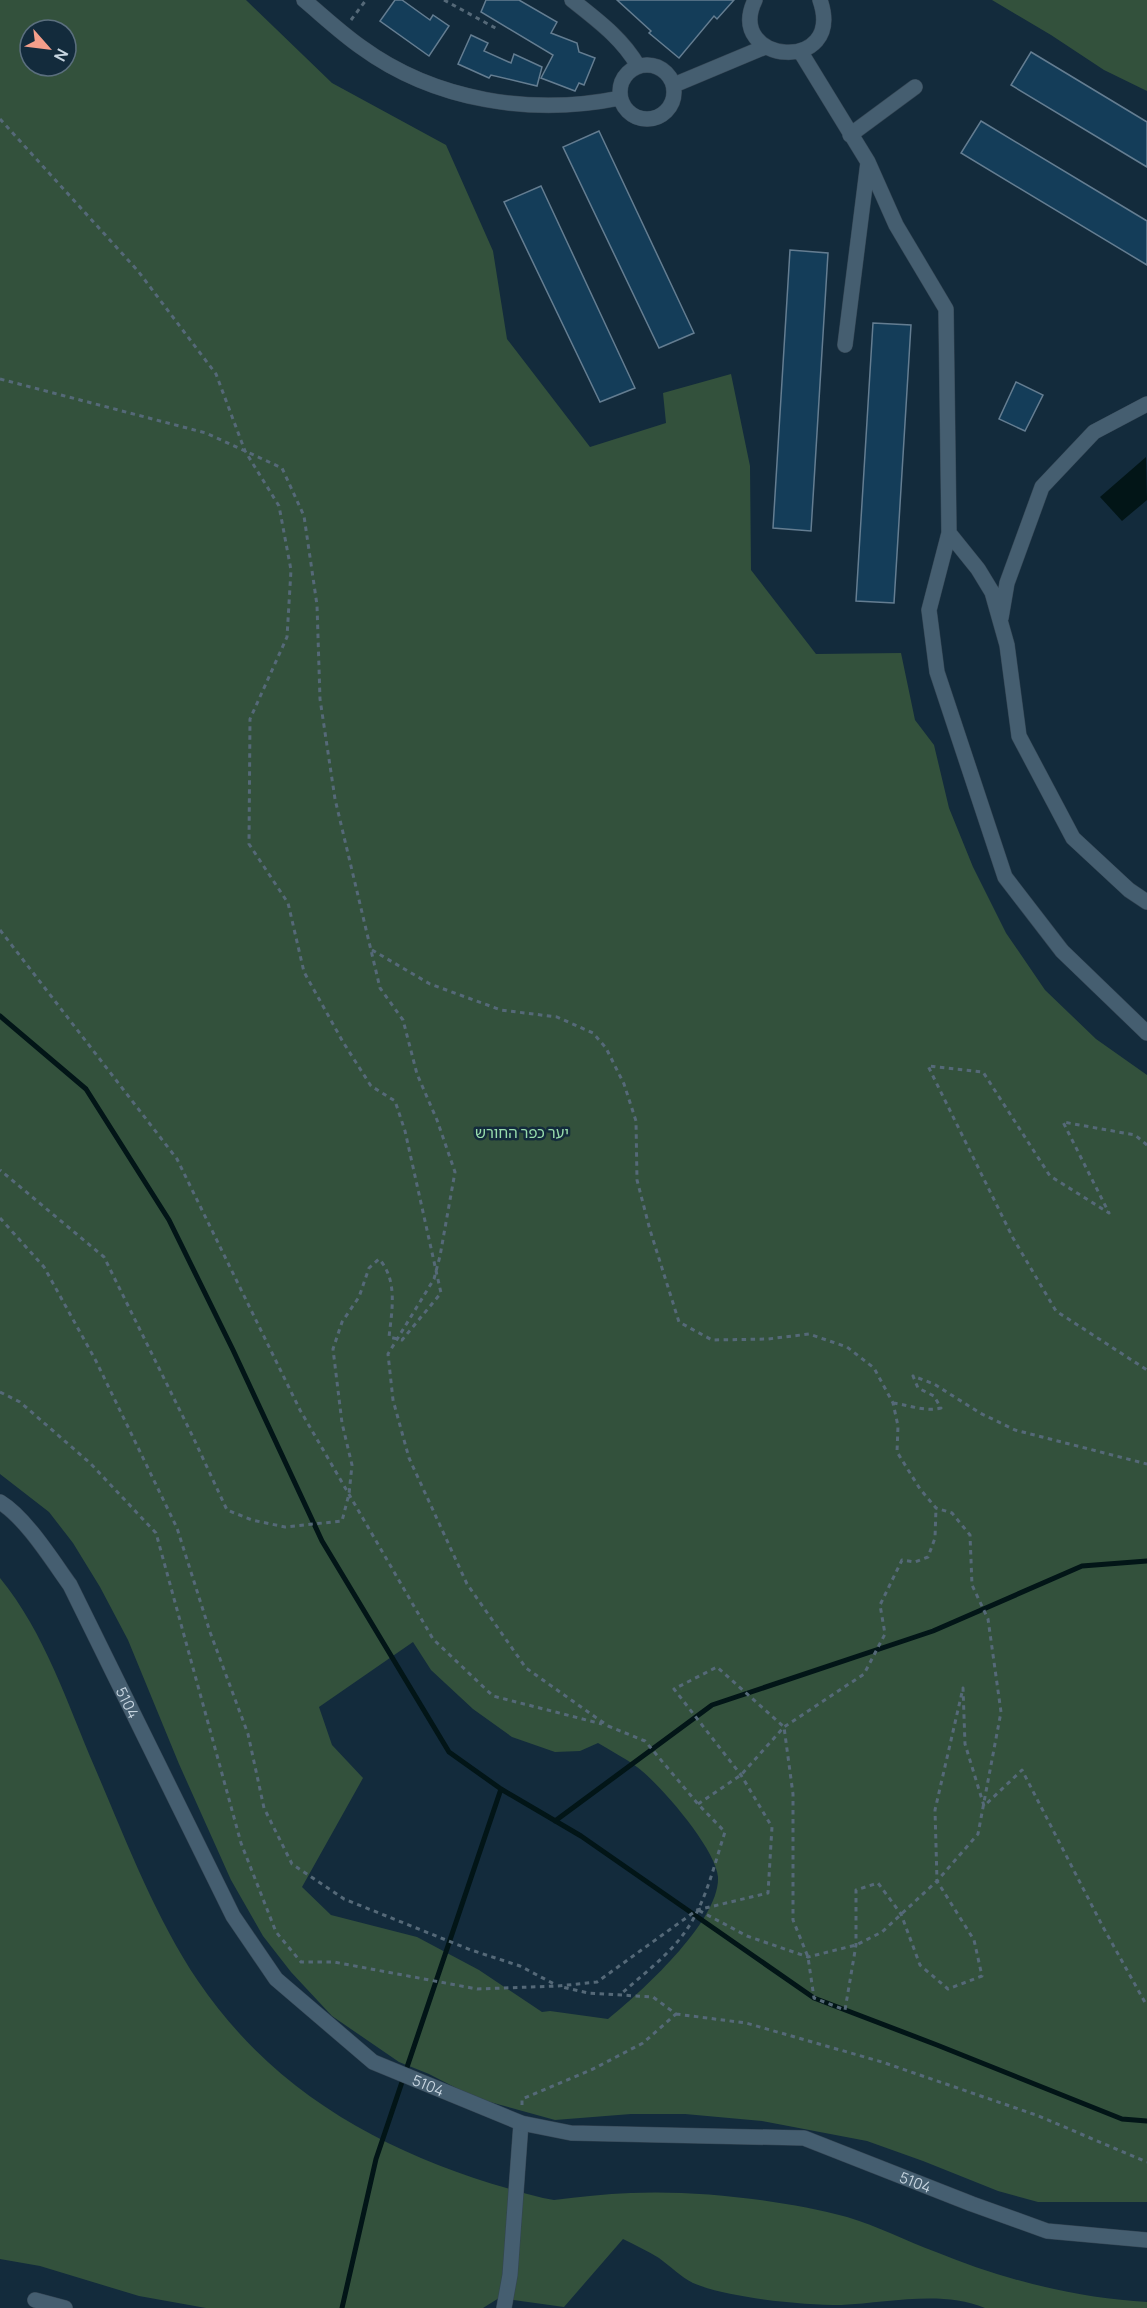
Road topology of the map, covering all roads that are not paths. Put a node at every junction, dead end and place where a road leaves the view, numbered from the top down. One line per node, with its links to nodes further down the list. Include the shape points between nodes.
1 (304, 0): 10 (street, via 362,48 450,92 489,101 541,105 586,105)
2 (572, 0): 7 (street, via 616,36)
3 (755, 0): 5 (street, via 750,15 752,27)
4 (820, 0): 6 (street, via 823,17 819,35)
5 (765, 47): 6 (street, via 788,54); 8 (street)
6 (800, 51): 11 (street)
7 (638, 66): 8 (street, via 656,66 670,76); 10 (street, via 621,82)
8 (674, 85): 10 (street, via 668,110 653,119 629,113)
9 (915, 87): 11 (street)
10 (620, 98)
11 (850, 135): 12 (street)
12 (868, 162): 13 (street); 15 (street, via 897,225 946,309)
13 (845, 345)
14 (1147, 404): 16 (street, via 1094,432 1042,487 1007,583)
15 (949, 533): 16 (street, via 992,592); 18 (street, via 929,610 936,672 1005,877 1062,951)
16 (1000, 621): 17 (street, via 1019,736 1073,838)
17 (1147, 902)
18 (1147, 1033)
19 (0, 1502): 20 (street, 5104, via 40,1543 70,1585 233,1917 276,1979 373,2062)
20 (521, 2123): 21 (street, 5104, via 571,2133 804,2138 1047,2231); 24 (street)
21 (1147, 2240)
22 (35, 2300): 23 (street)
23 (65, 2308)
24 (504, 2308)

